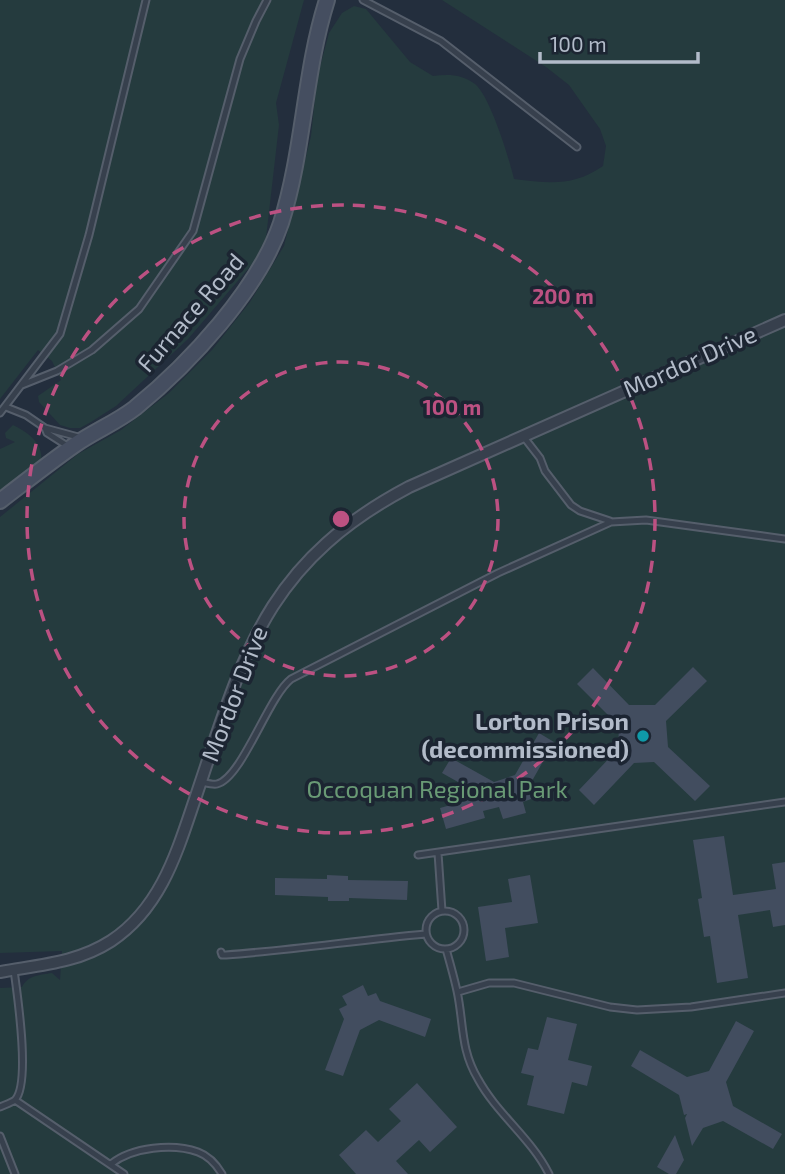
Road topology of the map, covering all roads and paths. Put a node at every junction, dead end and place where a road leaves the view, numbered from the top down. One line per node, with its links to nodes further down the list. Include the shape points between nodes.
1 (146, 0): 7 (lane, via 60,334)
2 (267, 0): 7 (lane, via 240,59 193,231 139,309 92,350)
3 (327, 0): 12 (main road, Furnace Road, via 281,222 263,264 224,318 160,386)
4 (363, 0): 5 (lane, via 441,41)
5 (577, 147)
6 (785, 320): 11 (street, Mordor Drive)
7 (22, 385): 8 (lane)
8 (6, 407): 9 (lane); 10 (lane)
9 (0, 413)
10 (45, 428): 12 (lane); 13 (lane)
11 (523, 436): 15 (lane, via 571,505); 17 (street, Mordor Drive, via 375,505 337,532 304,564 273,604 247,651)
12 (85, 439): 13 (main road, Furnace Road)
13 (71, 448): 14 (main road, Furnace Road)
14 (0, 501)
15 (611, 522): 16 (lane, via 646,520); 17 (lane, via 498,573 291,679 225,780 216,785)
16 (785, 539)
17 (201, 782): 25 (street, Mordor Drive, via 166,878 137,919 113,940 82,957)
18 (785, 802): 19 (lane)
19 (438, 853): 20 (lane); 21 (lane)
20 (418, 855)
21 (442, 911): 22 (lane, via 427,922); 23 (lane, via 454,913 463,928 461,940)
22 (426, 934): 23 (lane, via 431,944); 24 (lane, via 251,953)
23 (446, 949): 27 (lane)
24 (221, 952)
25 (14, 970): 26 (street, Mordor Drive); 29 (lane, via 22,1045 21,1088)
26 (0, 972)
27 (458, 992): 28 (lane, via 489,983 513,984 637,1010 679,1009); 36 (lane, via 470,1065)
28 (785, 993)
29 (15, 1100): 30 (lane); 32 (lane)
30 (0, 1107)
31 (0, 1136): 33 (lane)
32 (111, 1164): 34 (lane); 35 (lane, via 131,1153 170,1148 199,1152)
33 (15, 1174)
34 (124, 1174)
35 (222, 1174)
36 (549, 1174)

